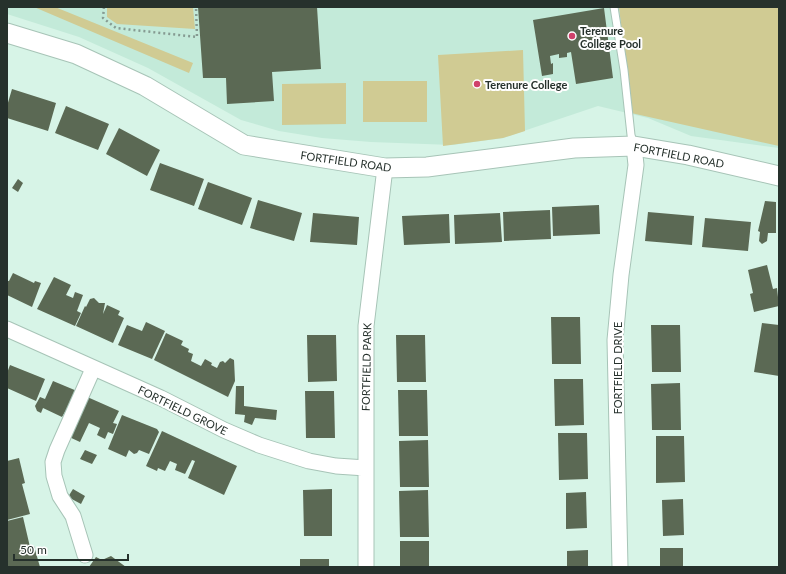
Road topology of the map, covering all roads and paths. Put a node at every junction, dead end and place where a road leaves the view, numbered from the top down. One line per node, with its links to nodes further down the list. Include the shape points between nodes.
1 (104, 7): 2 (path, via 103,18 116,28 197,37)
2 (196, 7)
3 (614, 7): 5 (lane)
4 (7, 33): 6 (street, FORTFIELD ROAD, via 76,54 146,86 244,145)
5 (634, 146): 6 (street, FORTFIELD ROAD, via 574,148 427,167); 7 (street, FORTFIELD ROAD, via 688,155); 13 (street, FORTFIELD DRIVE, via 636,165 621,275 616,340)
6 (385, 168): 10 (street, FORTFIELD PARK, via 366,326)
7 (779, 176)
8 (7, 329): 9 (street, FORTFIELD GROVE)
9 (94, 369): 10 (street, FORTFIELD GROVE, via 259,445 310,461); 11 (street, via 53,462 60,496 73,516)
10 (366, 468): 12 (street, FORTFIELD PARK)
11 (85, 555)
12 (366, 567)
13 (620, 567)

